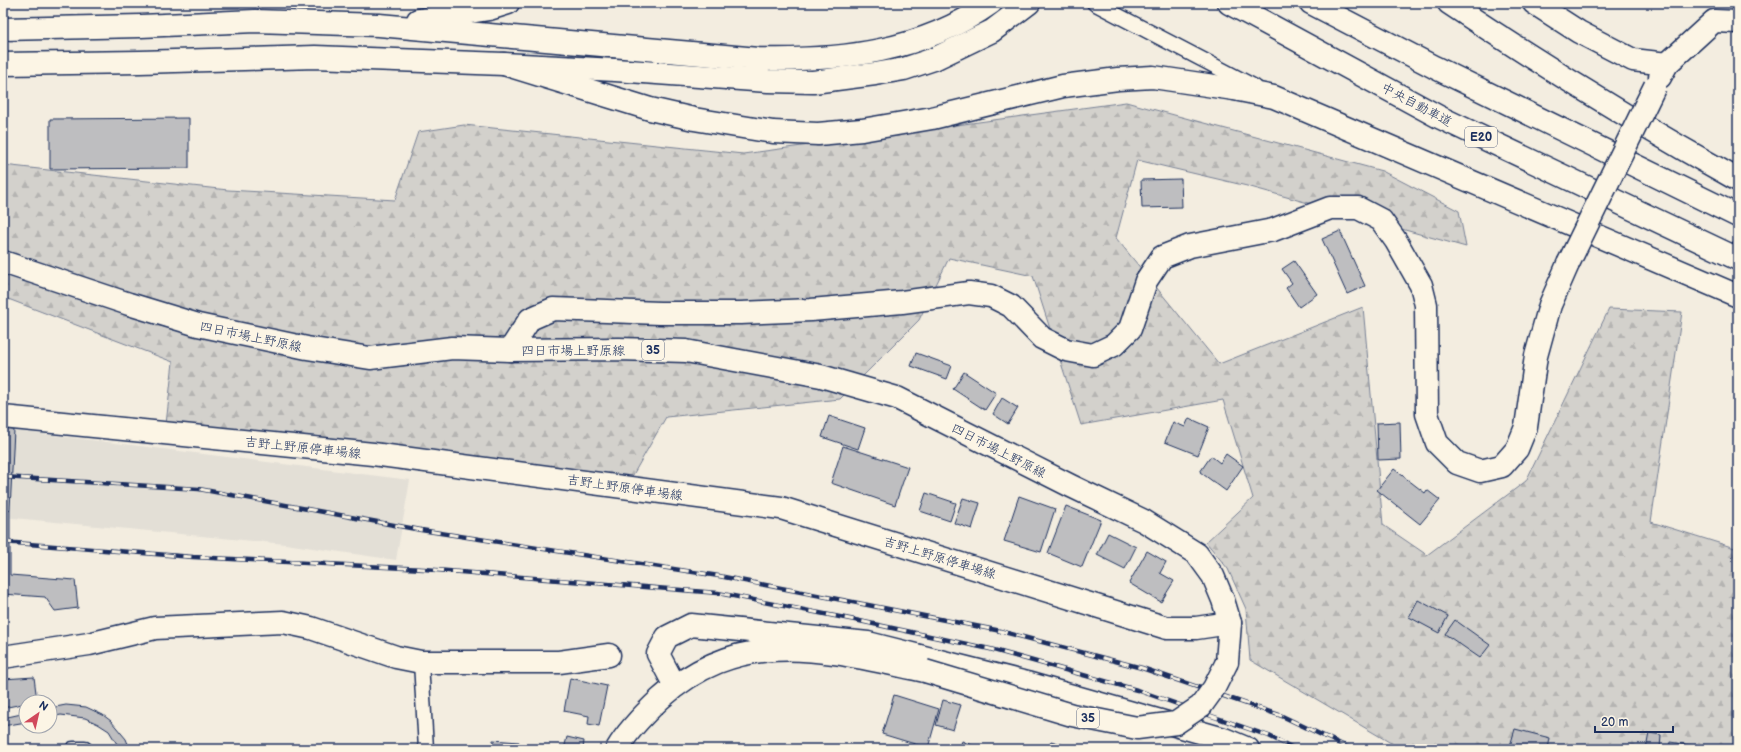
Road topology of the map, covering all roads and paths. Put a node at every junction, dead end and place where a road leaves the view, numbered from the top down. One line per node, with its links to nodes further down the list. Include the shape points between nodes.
1 (508, 3): 10 (main road, via 489,9)
2 (1029, 3): 13 (main road, via 992,31 934,59 904,69 845,79 813,82 768,81)
3 (1094, 3): 15 (lane)
4 (1229, 3): 18 (main road, 中央自動車道 / E20, via 1439,117)
5 (1311, 3): 17 (main road, via 1434,67)
6 (1449, 3): 16 (main road, via 1538,62)
7 (1534, 3): 14 (main road, via 1579,32 1633,60)
8 (985, 8): 10 (main road, via 953,26 879,52 825,59 792,60)
9 (1738, 22): 14 (main road, via 1714,21)
10 (379, 25): 11 (main road, via 255,21)
11 (3, 29)
12 (3, 64): 13 (main road, via 315,57)
13 (504, 64): 15 (main road, via 650,109 773,132 811,134 862,130 932,118 1063,86 1118,79 1153,77)
14 (1667, 64): 21 (main road, bridge, via 1550,305 1536,356 1526,427 1517,449 1502,466 1480,471 1457,463 1438,443 1427,414 1426,305 1421,285 1396,240 1381,220 1358,208 1330,208 1273,230 1190,246 1162,256 1146,281 1130,329 1114,345 1093,355 1066,350 1042,338 1011,306 991,296 969,293 811,310 741,313 660,313 553,308 530,320)
15 (1274, 97): 20 (main road)
16 (1738, 180)
17 (1738, 216)
18 (1738, 259)
19 (3, 262): 21 (main road, 四日市場上野原線 / 35, via 198,326 307,348 370,358 452,348)
20 (1738, 296)
21 (510, 350): 23 (main road, 四日市場上野原線 / 35, via 686,351 821,376 897,398 1144,521 1196,554 1213,576 1224,600)
22 (3, 417): 23 (main road, 吉野上野原停車場線, via 373,454 781,508 1167,628 1196,628)
23 (1230, 623): 27 (main road, 四日市場上野原線 / 35, bridge, via 1227,662 1214,688 1201,706 1176,723 1137,728 1072,716 925,671 810,649 771,649 736,656 711,665)
24 (609, 655): 26 (main road, via 559,662)
25 (3, 658): 26 (main road, via 89,644 155,628 283,622 311,628 396,657)
26 (421, 662): 30 (lane)
27 (675, 686): 31 (main road, 四日市場上野原線 / 35, via 642,716); 32 (main road, via 658,654 666,637 691,625 868,643 1027,682 1224,739)
28 (73, 749): 29 (lane)
29 (85, 749)
30 (426, 749)
31 (617, 749)
32 (1248, 749)

